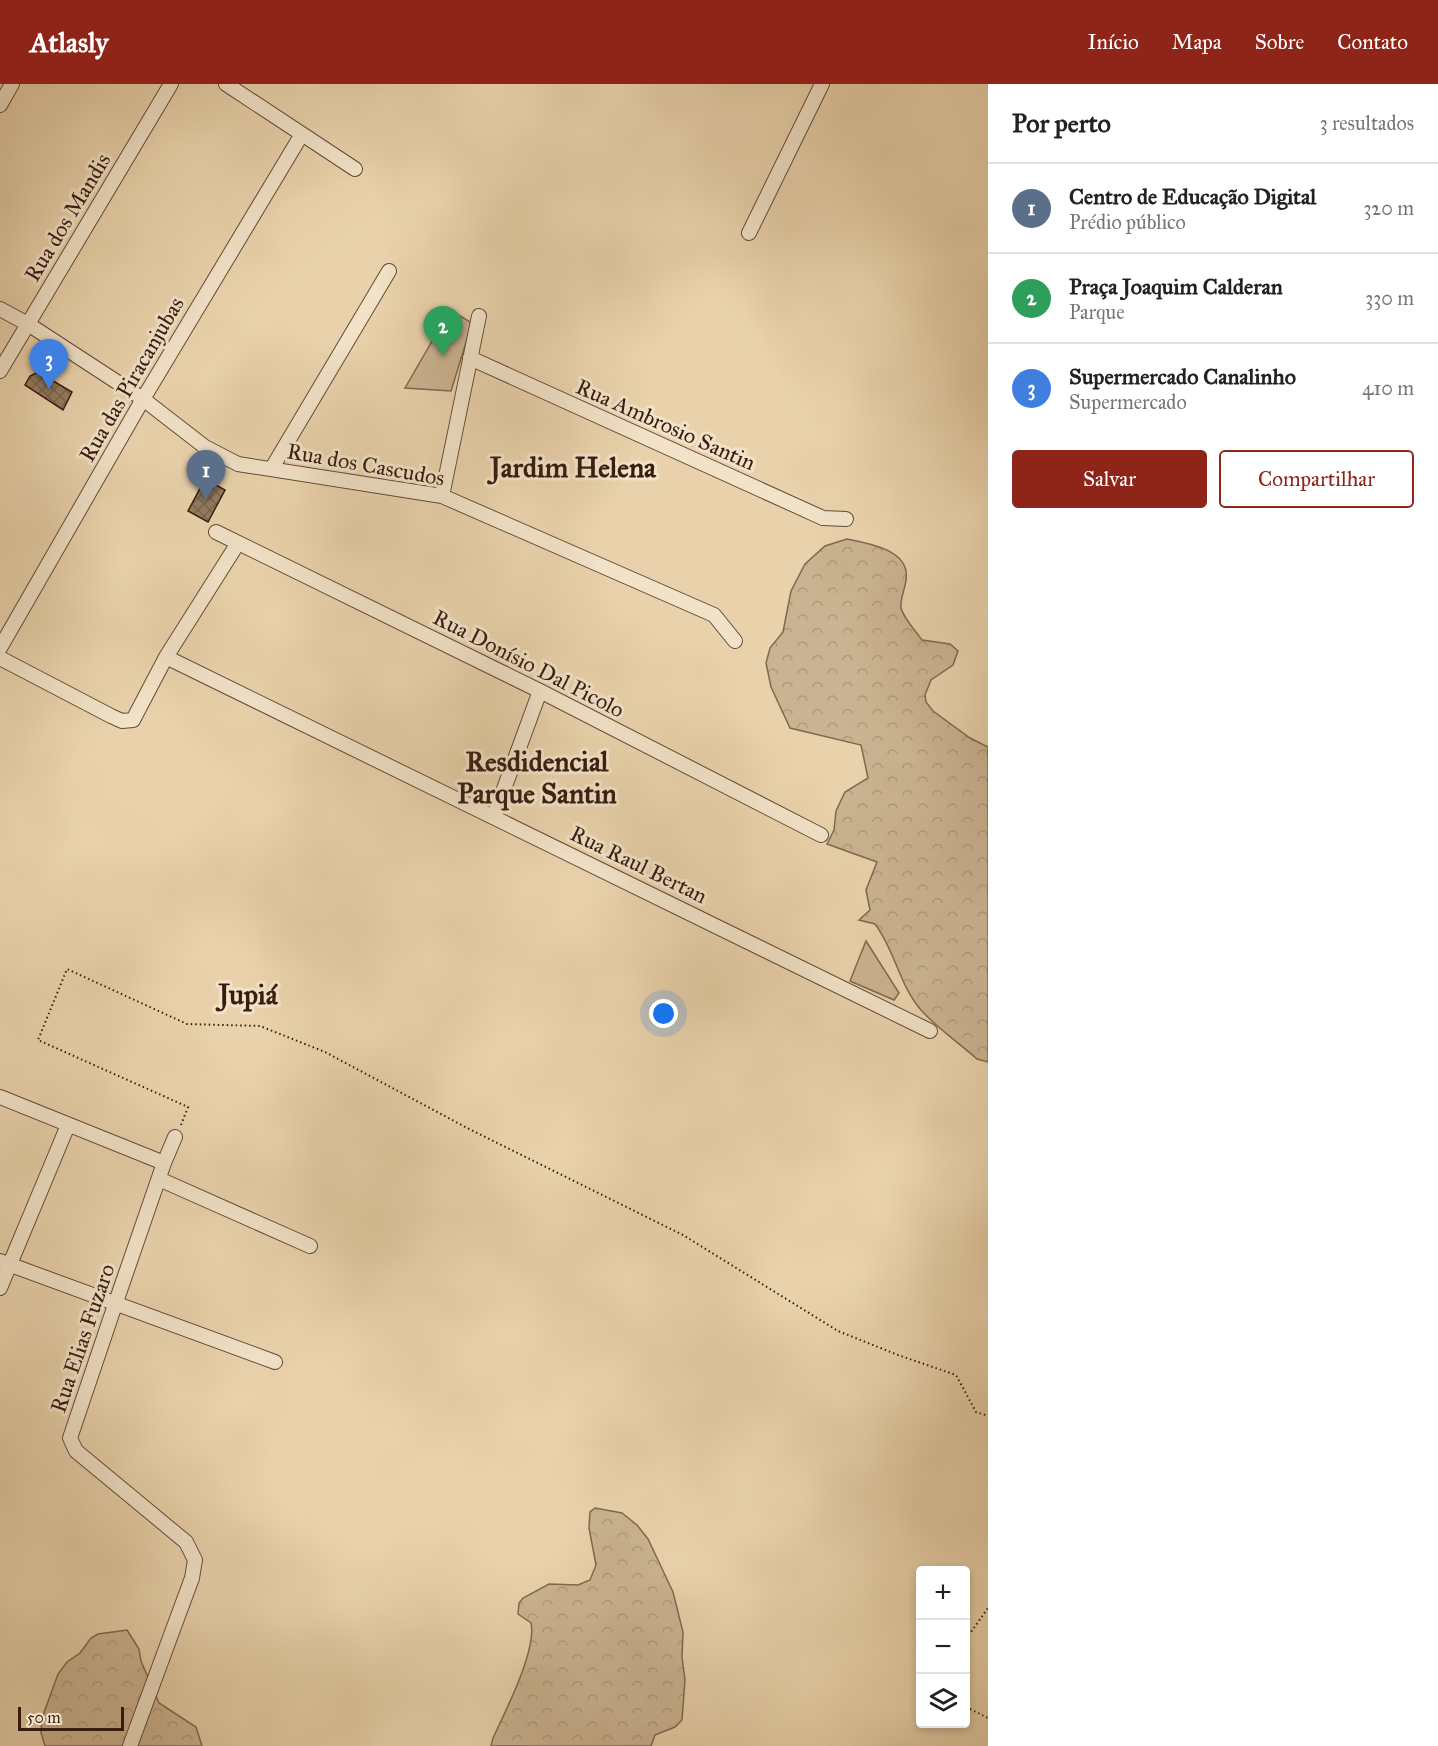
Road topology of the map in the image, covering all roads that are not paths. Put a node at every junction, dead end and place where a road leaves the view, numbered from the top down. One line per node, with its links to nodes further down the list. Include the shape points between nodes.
1 (12, 84): 5 (street)
2 (171, 84): 12 (street, Rua dos Mandis)
3 (226, 84): 6 (street)
4 (822, 84): 8 (street)
5 (0, 105)
6 (302, 134): 7 (street); 15 (street, Rua das Piracanjubas)
7 (355, 169)
8 (749, 233)
9 (389, 271): 16 (street)
10 (0, 309): 12 (street, Rua dos Cascudos)
11 (479, 316): 13 (street)
12 (28, 324): 14 (street, Rua dos Mandis); 15 (street, Rua dos Cascudos)
13 (470, 358): 17 (street); 18 (street, Rua Ambrosio Santin, via 824,518)
14 (0, 371)
15 (143, 399): 16 (street, Rua dos Cascudos, via 205,447 238,464); 22 (street, Rua das Piracanjubas)
16 (272, 468): 17 (street, Rua dos Cascudos)
17 (441, 496): 21 (street, Rua dos Cascudos, via 714,615)
18 (846, 519)
19 (216, 532): 20 (street, Rua Donísio Dal Picolo)
20 (238, 543): 24 (street); 25 (street, Rua Donísio Dal Picolo)
21 (735, 641)
22 (0, 648)
23 (0, 657): 24 (street, via 122,721 133,720)
24 (166, 657): 26 (street, Rua Raul Bertan)
25 (540, 692): 26 (street); 27 (street, Rua Donísio Dal Picolo)
26 (494, 816): 28 (street, Rua Raul Bertan)
27 (820, 836)
28 (930, 1031)
29 (0, 1097): 30 (street)
30 (68, 1125): 32 (street); 35 (street)
31 (175, 1137): 32 (street, Rua Elias Fuzaro)
32 (164, 1163): 33 (street, Rua Elias Fuzaro)
33 (159, 1179): 34 (street); 37 (street, Rua Elias Fuzaro)
34 (310, 1246)
35 (5, 1262): 36 (street); 37 (street)
36 (0, 1288)
37 (116, 1302): 38 (street); 39 (street, Rua Elias Fuzaro, via 70,1438 76,1451 186,1542 195,1560 192,1578)
38 (275, 1362)
39 (130, 1746)

